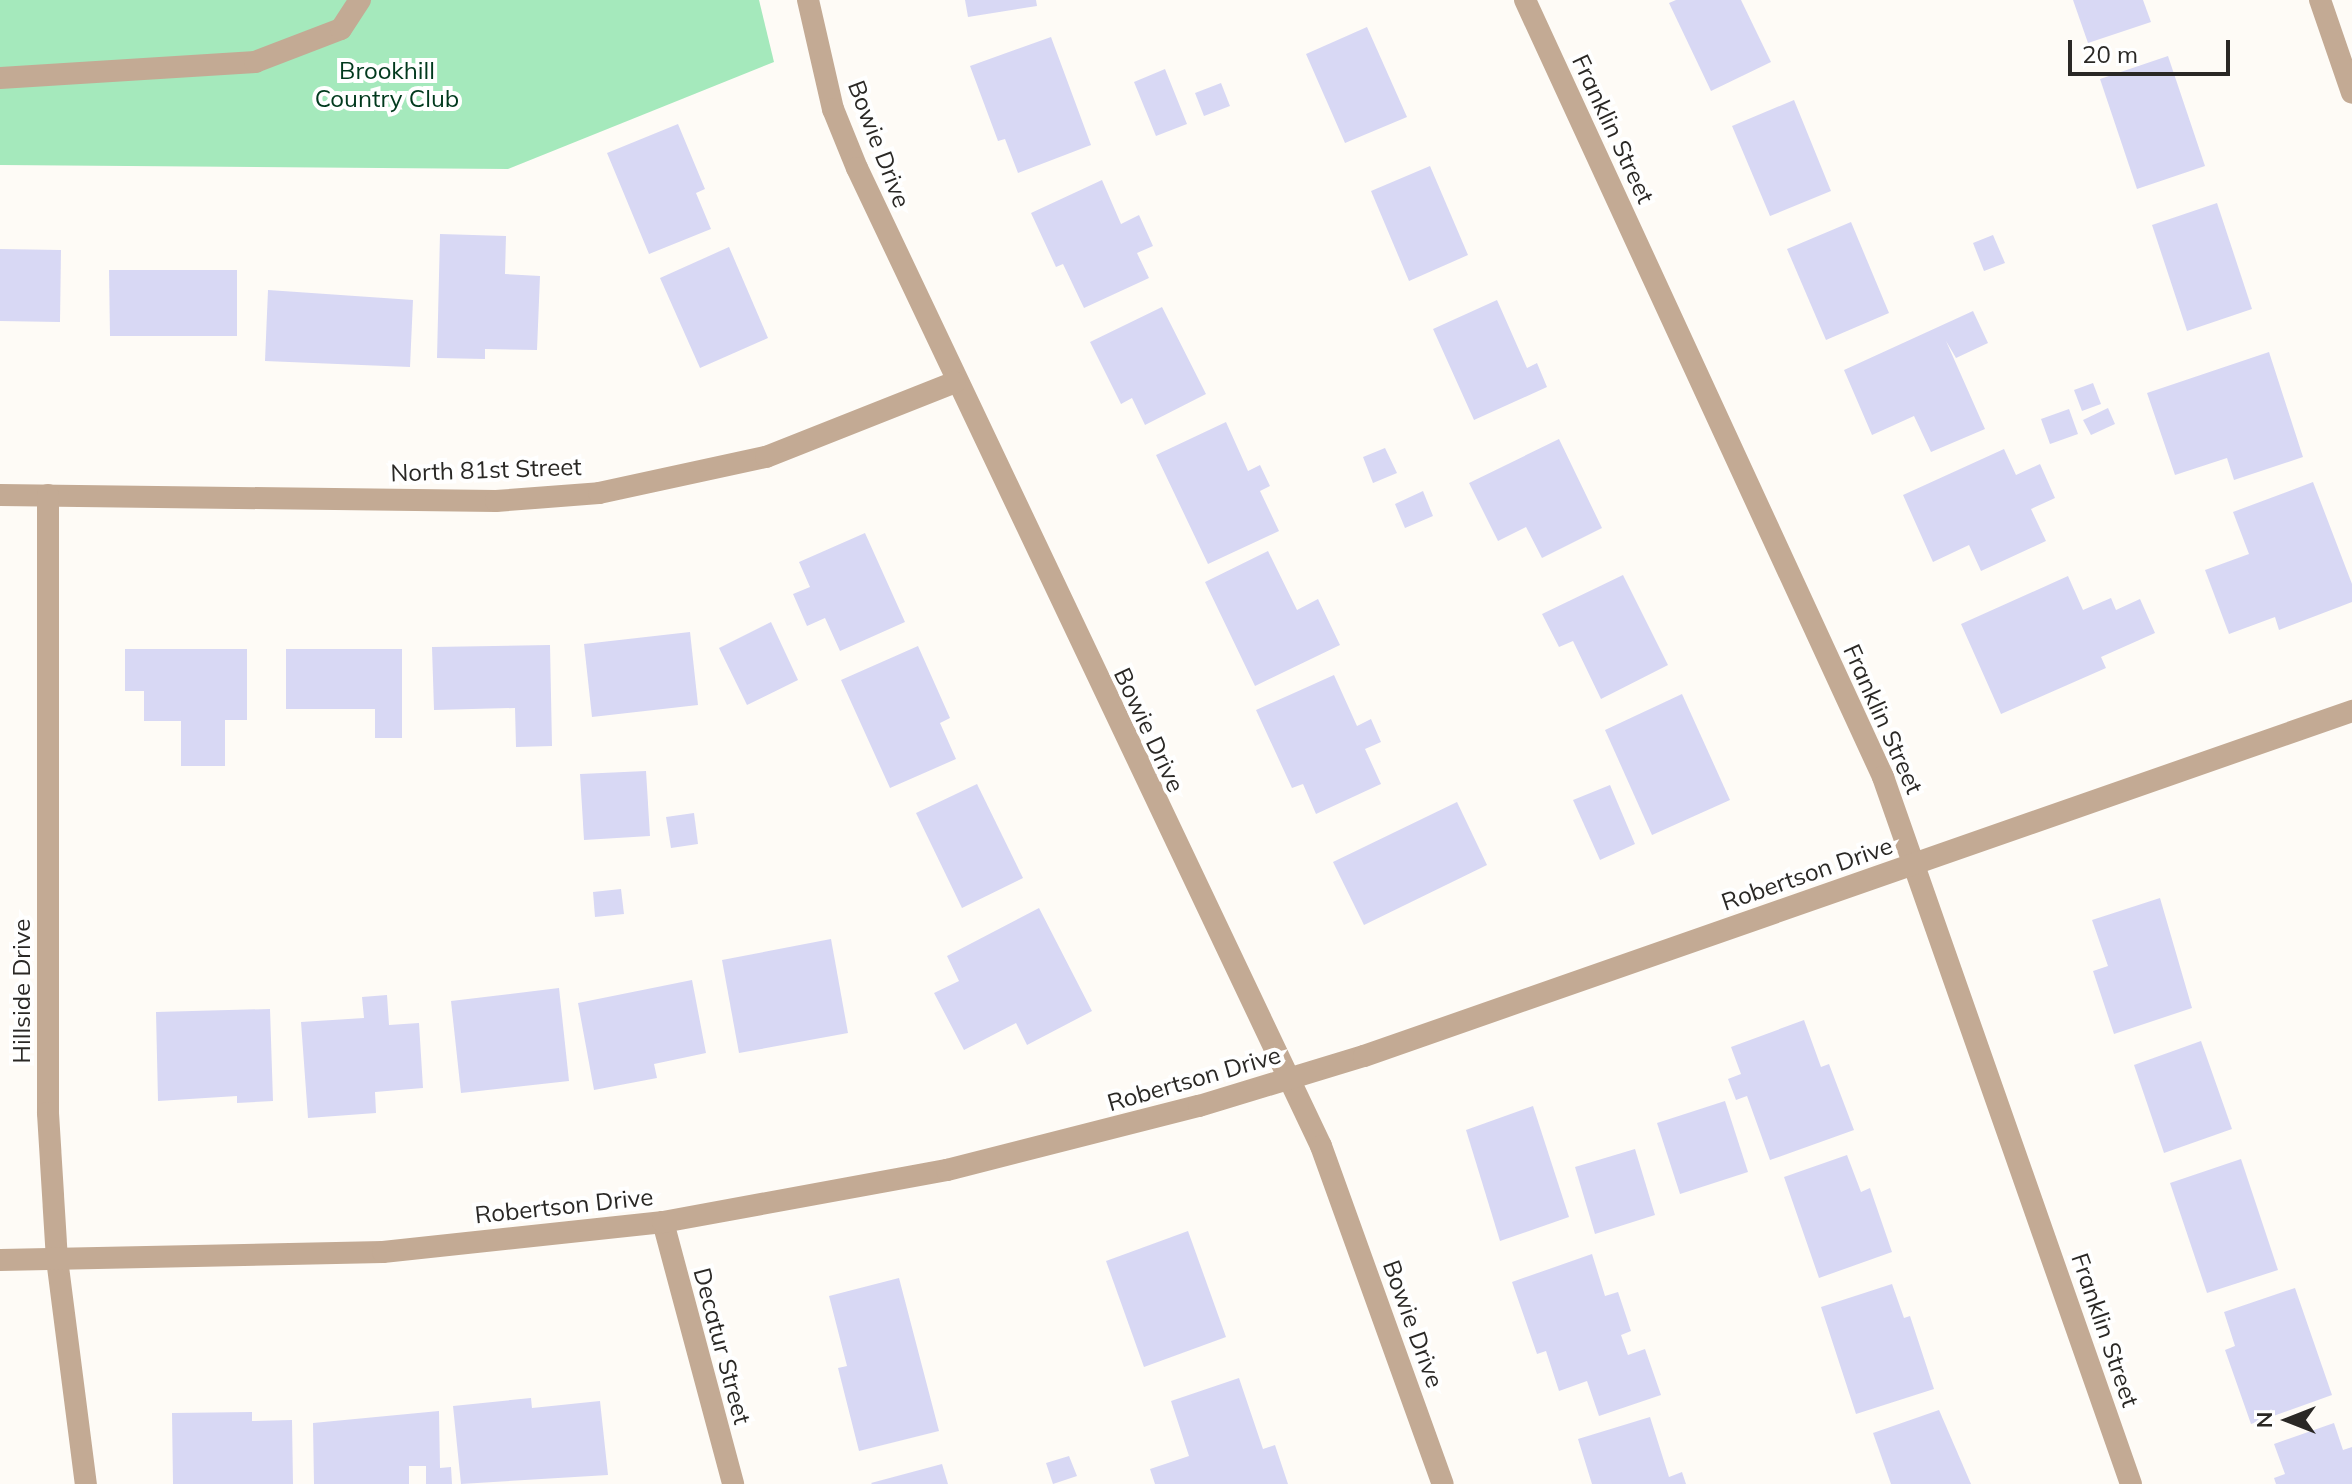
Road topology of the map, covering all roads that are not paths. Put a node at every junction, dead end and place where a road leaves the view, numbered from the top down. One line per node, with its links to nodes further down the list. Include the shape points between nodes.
1 (360, 0): 5 (street, via 341,29 255,62)
2 (808, 0): 7 (street, Bowie Drive, via 833,109)
3 (1525, 0): 11 (street, Franklin Street, via 1883,777)
4 (2320, 0): 6 (street)
5 (0, 78)
6 (2352, 93)
7 (955, 382): 9 (street, North 81st Street, via 766,457 599,493 496,501); 12 (street, Bowie Drive)
8 (0, 495): 9 (street, North 81st Street)
9 (48, 495): 14 (street, Hillside Drive, via 48,1113)
10 (2352, 711): 11 (street, Robertson Drive)
11 (1914, 864): 12 (street, Robertson Drive); 19 (street, Franklin Street)
12 (1289, 1080): 13 (street, Robertson Drive, via 947,1170); 18 (street, Bowie Drive, via 1321,1146)
13 (663, 1222): 14 (street, Robertson Drive, via 383,1252); 17 (street, Decatur Street)
14 (57, 1259): 15 (street, Robertson Drive); 16 (street, Hillside Drive)
15 (0, 1260)
16 (86, 1484)
17 (733, 1484)
18 (1443, 1484)
19 (2131, 1484)

